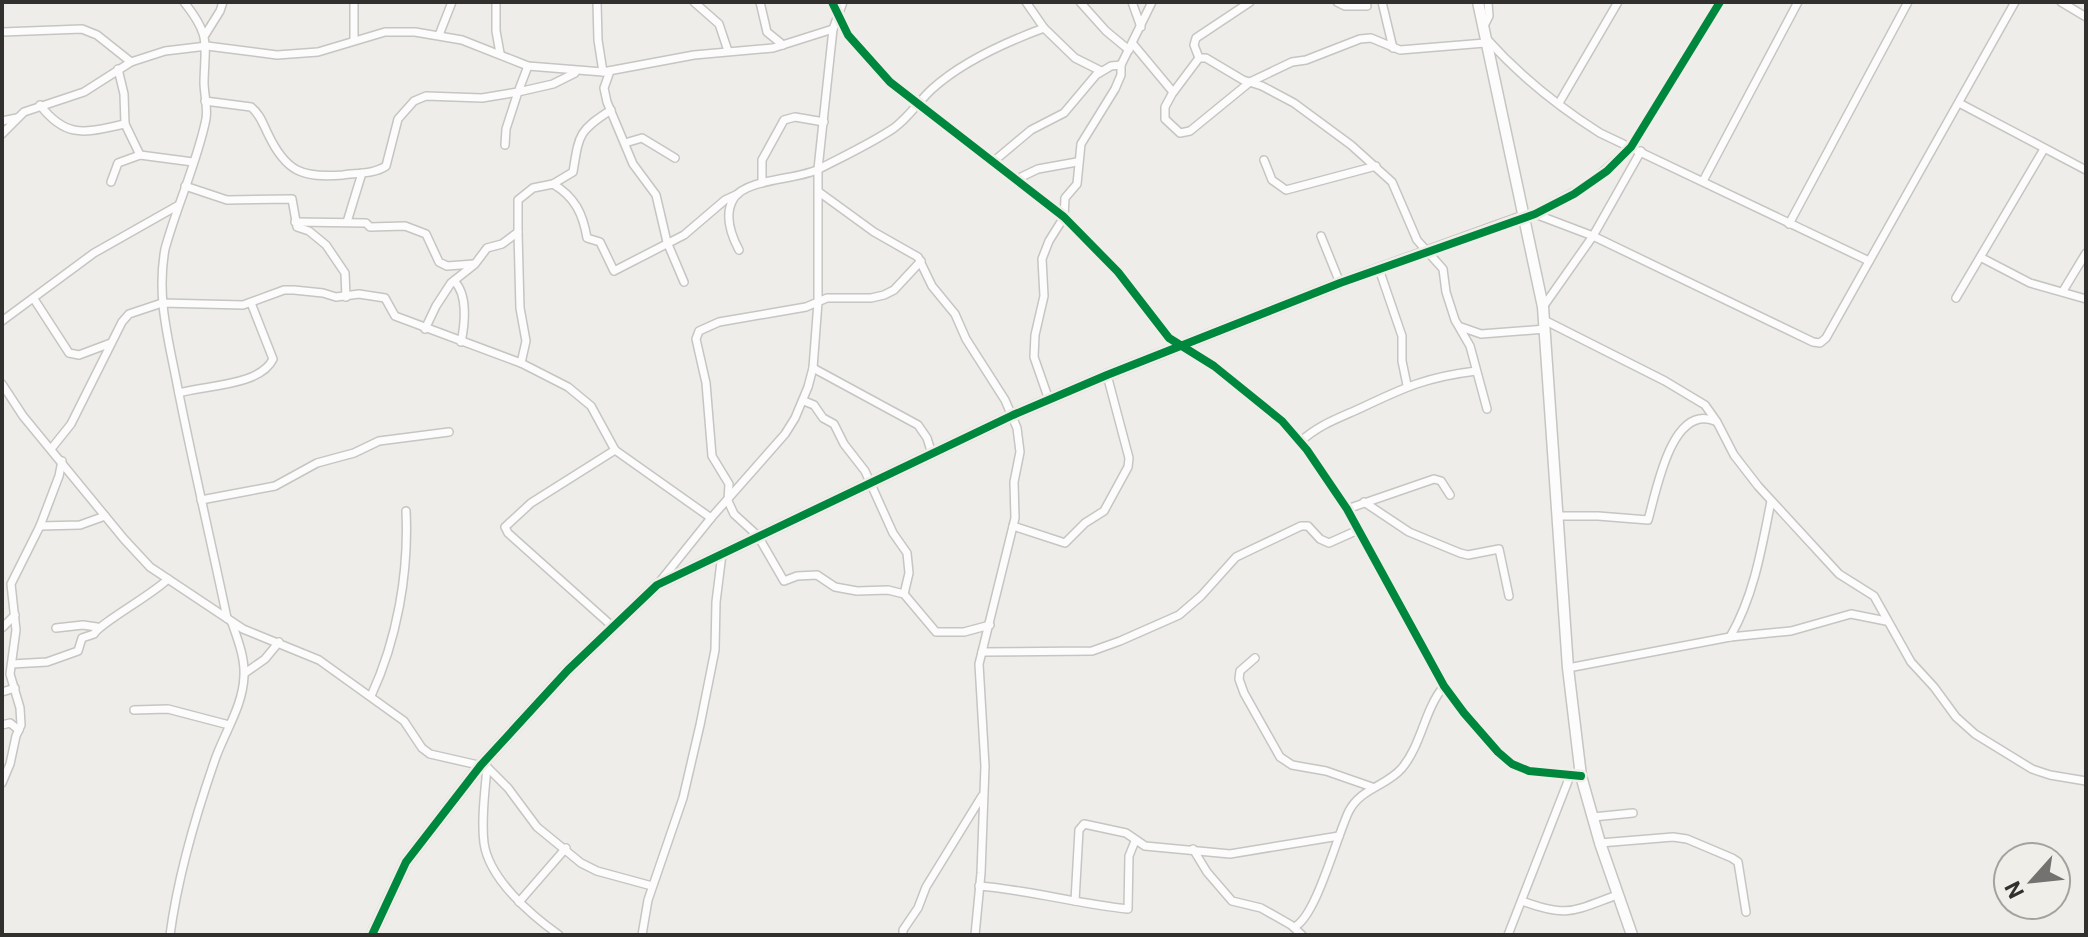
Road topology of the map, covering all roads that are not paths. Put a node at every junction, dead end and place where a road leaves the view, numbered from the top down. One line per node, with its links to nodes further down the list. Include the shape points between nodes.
1 (184, 2): 34 (street)
2 (223, 2): 34 (street)
3 (354, 2): 37 (street)
4 (452, 2): 35 (street)
5 (496, 2): 43 (street)
6 (597, 2): 51 (street, via 598,40)
7 (694, 2): 42 (street, via 719,24)
8 (760, 2): 38 (street, via 767,32)
9 (832, 2): 28 (street)
10 (843, 2): 28 (street)
11 (1026, 2): 31 (street)
12 (1080, 2): 40 (street, via 1106,31)
13 (1132, 2): 30 (street)
14 (1152, 2): 30 (street)
15 (1250, 2): 44 (street, via 1196,38)
16 (1337, 2): 27 (street)
17 (1382, 2): 41 (street)
18 (1478, 2): 36 (street)
19 (1488, 2): 36 (street)
20 (1618, 2): 56 (street)
21 (1720, 2): 68 (street)
22 (1798, 2): 82 (street)
23 (1908, 2): 95 (street)
24 (2004, 2): 26 (street)
25 (2061, 2): 29 (street)
26 (2015, 3): 57 (street)
27 (1367, 6)
28 (837, 15): 32 (street); 58 (street, via 866,58)
29 (2086, 17)
30 (1141, 27): 40 (street)
31 (1044, 28): 49 (street, via 1075,58); 58 (street, via 957,69)
32 (833, 29): 38 (street); 63 (street)
33 (2, 32): 45 (street, via 82,29)
34 (205, 35): 39 (street)
35 (439, 35): 37 (street, via 385,32); 43 (street)
36 (1484, 36): 41 (street); 56 (street); 92 (street)
37 (354, 39): 39 (street, via 318,52 277,55)
38 (783, 45): 42 (street)
39 (207, 46): 45 (street); 55 (street)
40 (1131, 47): 46 (street); 54 (street)
41 (1393, 48): 52 (street, via 1360,39)
42 (728, 51): 51 (street)
43 (500, 53): 47 (street)
44 (1199, 58): 52 (street); 54 (street)
45 (131, 62): 48 (street)
46 (1121, 65): 49 (street); 76 (street, via 1118,82 1081,144)
47 (528, 66): 50 (street); 53 (street)
48 (118, 69): 59 (street, via 84,92); 64 (street)
49 (1101, 71): 74 (street, via 1064,113 1031,130)
50 (577, 72): 51 (street); 53 (street)
51 (607, 72): 60 (street, via 604,88)
52 (1250, 82): 54 (street, via 1185,133 1165,119); 77 (street, via 1294,103)
53 (518, 92): 67 (street); 80 (street, via 414,101 398,119 386,166)
54 (1173, 92)
55 (205, 101): 75 (street, via 207,117); 80 (street, via 251,107 280,156 298,171 321,176)
56 (1559, 103): 68 (street, via 1592,128)
57 (1959, 103): 69 (street); 105 (street)
58 (917, 104): 74 (street); 78 (street, via 892,129)
59 (40, 105): 61 (street); 64 (street, via 61,127 78,131)
60 (611, 110): 66 (street); 85 (street, via 582,133 573,172)
61 (17, 118): 62 (street); 65 (street)
62 (2, 121)
63 (824, 122): 78 (street); 84 (street, via 784,120 762,160)
64 (125, 124): 71 (street)
65 (2, 134)
66 (625, 143): 72 (street, via 642,138); 99 (street, via 656,195)
67 (505, 145)
68 (1631, 147): 70 (street); 90 (street, via 1589,184)
69 (2044, 149): 79 (street); 103 (street)
70 (1641, 151): 82 (street); 98 (street)
71 (140, 155): 75 (street); 83 (street, via 118,163)
72 (675, 158)
73 (1264, 160): 77 (street, via 1272,180 1286,190)
74 (994, 161): 81 (street)
75 (193, 162): 86 (street)
76 (1077, 162): 81 (street); 91 (street, via 1078,180 1065,198)
77 (1376, 166): 101 (street, via 1399,194)
78 (818, 169): 84 (street); 87 (street)
79 (2086, 170)
80 (362, 173): 94 (street)
81 (1017, 179): 91 (street)
82 (1703, 181): 95 (street)
83 (111, 182)
84 (762, 183): 88 (street)
85 (553, 184): 96 (street, via 533,188 518,200); 99 (street, via 578,206 587,238 600,242 611,270)
86 (185, 186): 89 (street); 93 (street, via 227,200 290,198)
87 (819, 192): 104 (street); 116 (street)
88 (740, 193): 99 (street); 100 (street, via 728,225)
89 (177, 206): 114 (street, via 94,253); 117 (street, via 161,271)
90 (1535, 214): 92 (street); 98 (street)
91 (1064, 217): 126 (street, via 1118,272 1159,328); 134 (street, via 1042,259 1044,296 1034,348)
92 (1522, 217): 101 (street); 119 (street)
93 (295, 222): 94 (street); 112 (street, via 321,240 345,273)
94 (347, 222): 106 (street, via 413,228 426,234 439,262)
95 (1789, 224): 105 (street)
96 (518, 232): 106 (street, via 487,248); 127 (street, via 526,341)
97 (1321, 236): 110 (street)
98 (1593, 236): 105 (street, via 1816,344 1826,338); 119 (street)
99 (667, 242): 109 (street)
100 (739, 250)
101 (1426, 252): 107 (street); 122 (street, via 1443,269)
102 (2086, 253): 111 (street)
103 (1982, 258): 111 (street, via 2030,283); 113 (street)
104 (921, 261): 116 (street, via 884,295); 137 (street)
105 (1869, 261)
106 (475, 264): 108 (street)
107 (1379, 269): 110 (street); 132 (street, via 1402,336)
108 (454, 281): 123 (street); 125 (street, via 463,304)
109 (684, 282)
110 (1340, 283): 126 (street)
111 (2063, 291): 115 (street)
112 (346, 297): 118 (street, via 284,290); 123 (street, via 385,298 395,316)
113 (1956, 298)
114 (34, 299): 120 (street); 124 (street, via 69,353 79,355)
115 (2086, 299)
116 (818, 302): 128 (street); 148 (street, via 709,325 697,335 710,450 729,484)
117 (162, 303): 118 (street); 124 (street, via 129,314); 133 (street)
118 (251, 303): 133 (street, via 273,359 269,367 256,376)
119 (1543, 307): 121 (street)
120 (2, 321)
121 (1545, 325): 122 (street, via 1481,334); 138 (street, via 1693,397); 154 (street)
122 (1460, 326): 129 (street)
123 (425, 329): 125 (street)
124 (112, 342): 141 (street, via 71,424)
125 (461, 342): 127 (street)
126 (1182, 345): 130 (street); 140 (street, via 1257,400)
127 (521, 363): 142 (street, via 587,402)
128 (813, 368): 135 (street); 143 (street, via 918,425)
129 (1476, 371): 132 (street); 136 (street)
130 (1107, 375): 134 (street); 157 (street, via 1129,458 1109,504 1065,543)
131 (2, 384): 141 (street)
132 (1407, 385): 140 (street, via 1329,421)
133 (179, 393): 147 (street)
134 (1049, 400): 137 (street)
135 (804, 401): 145 (street, via 834,424); 148 (street, via 785,434)
136 (1487, 409)
137 (1013, 415): 143 (street); 157 (street, via 1020,452)
138 (1717, 422): 149 (street, via 1734,455); 154 (street, via 1700,419 1677,435 1648,520)
139 (449, 432): 147 (street, via 379,441 317,463 275,486)
140 (1300, 442): 151 (street)
141 (51, 449): 144 (street)
142 (615, 450): 155 (street); 171 (street, via 531,503 505,527)
143 (932, 454): 145 (street)
144 (62, 461): 153 (street); 156 (street)
145 (871, 483): 159 (street); 165 (street, via 907,553)
146 (1450, 495): 150 (street, via 1434,479)
147 (201, 500): 168 (street)
148 (728, 501): 155 (street); 159 (street)
149 (1771, 501): 169 (street, via 1839,574 1874,596); 175 (street, via 1754,579)
150 (1364, 502): 151 (street); 166 (street, via 1409,532 1468,555 1499,549)
151 (1347, 509): 158 (street)
152 (406, 511): 185 (street, via 399,611)
153 (105, 516): 156 (street, via 80,525); 162 (street, via 150,567)
154 (1558, 516): 180 (street)
155 (711, 518): 164 (street)
156 (40, 526): 161 (street)
157 (1013, 526): 170 (street)
158 (1358, 530): 177 (street, via 1329,543 1301,526 1236,557 1179,615 1092,651); 182 (street)
159 (758, 536): 160 (street); 165 (street, via 784,581 817,575 835,587)
160 (722, 554): 164 (street); 205 (street, via 715,650 700,725 683,798)
161 (12, 579): 163 (street); 167 (street)
162 (168, 579): 168 (street); 172 (street)
163 (2, 585)
164 (657, 585): 171 (street)
165 (904, 594): 170 (street, via 936,632)
166 (1509, 596)
167 (15, 615): 173 (street); 179 (street)
168 (229, 620): 176 (street); 181 (street)
169 (1886, 621): 175 (street, via 1851,614 1791,631); 194 (street, via 1919,672 1975,734 2041,773)
170 (990, 625): 177 (street)
171 (612, 626): 192 (street)
172 (97, 627): 174 (street); 179 (street, via 71,655)
173 (2, 628)
174 (56, 628)
175 (1730, 637): 180 (street)
176 (279, 642): 181 (street); 185 (street, via 319,660)
177 (982, 652): 197 (street)
178 (1255, 658): 196 (street, via 1240,671 1240,684 1275,752 1292,765)
179 (12, 664): 183 (street)
180 (1568, 668): 193 (street)
181 (245, 673): 188 (street)
182 (1444, 686): 193 (street, via 1512,764); 196 (street, via 1404,765)
183 (15, 688): 184 (street); 189 (street)
184 (2, 692)
185 (371, 696): 192 (street, via 404,721 430,754)
186 (134, 710): 188 (street, via 168,709)
187 (2, 725): 189 (street, via 10,723)
188 (229, 725): 213 (street, via 190,841)
189 (19, 730): 191 (street)
190 (2, 756): 191 (street)
191 (11, 759): 195 (street)
192 (484, 766): 203 (street, via 537,827); 210 (street, via 484,844); 214 (street, via 406,862)
193 (1576, 776): 199 (street); 209 (street)
194 (2086, 781)
195 (2, 783)
196 (1372, 787): 200 (street, via 1353,804)
197 (982, 796): 206 (street); 217 (street)
198 (1633, 813): 199 (street)
199 (1593, 817): 202 (street)
200 (1339, 836): 204 (street, via 1230,854); 212 (street, via 1319,892)
201 (1135, 841): 204 (street); 208 (street, via 1129,856 1128,909); 208 (street, via 1113,829 1081,826)
202 (1600, 843): 207 (street); 211 (street, via 1680,838 1732,858 1738,862)
203 (566, 848): 205 (street, via 589,868); 210 (street)
204 (1193, 849): 212 (street, via 1232,901 1258,907)
205 (652, 886): 216 (street)
206 (979, 886): 208 (street); 218 (street)
207 (1617, 895): 209 (street, via 1566,913); 221 (street)
208 (1075, 901)
209 (1522, 901): 220 (street)
210 (519, 902): 215 (street)
211 (1746, 912)
212 (1294, 927): 219 (street)
213 (170, 935)
214 (372, 935)
215 (559, 935)
216 (642, 935)
217 (903, 935)
218 (975, 935)
219 (1302, 935)
220 (1508, 935)
221 (1632, 935)

